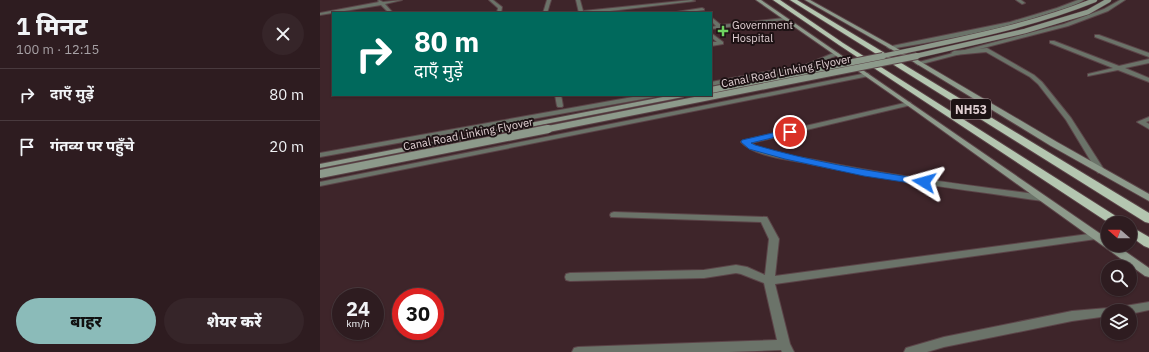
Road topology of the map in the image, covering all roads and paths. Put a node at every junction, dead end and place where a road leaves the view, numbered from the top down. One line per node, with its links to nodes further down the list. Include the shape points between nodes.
1 (400, 0): 16 (street)
2 (491, 0): 22 (street, via 500,8)
3 (549, 0): 23 (street)
4 (578, 0): 24 (street)
5 (662, 0): 19 (street)
6 (693, 0): 18 (street); 19 (street)
7 (758, 0): 29 (main road)
8 (776, 0): 63 (highway, NH53)
9 (793, 0): 64 (highway, NH53)
10 (807, 0): 36 (main road)
11 (1018, 0): 17 (street)
12 (1082, 0): 36 (street, via 1011,23)
13 (1095, 0): 47 (main road, Canal Road Linking Flyover, bridge, via 1042,19 944,43)
14 (1109, 0): 58 (main road, Canal Road Linking Flyover, bridge, via 1088,12 1025,31 954,48)
15 (1123, 0): 37 (street, via 1106,10 1066,25)
16 (381, 2): 21 (street); 27 (street)
17 (1023, 3)
18 (697, 5): 19 (street); 20 (street)
19 (641, 8): 24 (street); 25 (street)
20 (704, 11): 26 (street)
21 (390, 12)
22 (499, 12)
23 (545, 12)
24 (581, 12)
25 (623, 12)
26 (688, 12)
27 (320, 14)
28 (712, 19): 30 (street)
29 (784, 19): 30 (street); 38 (main road)
30 (720, 27): 31 (street)
31 (712, 28)
32 (712, 35): 35 (street, via 721,43)
33 (1097, 36): 39 (street)
34 (1052, 42): 42 (street)
35 (712, 44)
36 (890, 47): 41 (main road)
37 (954, 53): 41 (street); 57 (street, via 987,50 1032,76 1070,119)
38 (836, 54): 43 (main road); 46 (street, via 808,65)
39 (1149, 55)
40 (1149, 61): 42 (street)
41 (918, 63): 57 (main road)
42 (1120, 69): 44 (street); 45 (street)
43 (867, 75): 51 (main road); 59 (street)
44 (1090, 75)
45 (1149, 80)
46 (712, 84)
47 (712, 90)
48 (558, 96): 52 (street)
49 (648, 96): 55 (street)
50 (678, 96): 56 (main road, Canal Road Linking Flyover)
51 (909, 104): 60 (main road); 60 (street, via 745,142 752,147 785,156 864,174)
52 (560, 106)
53 (1149, 119): 54 (street, via 1140,122)
54 (1149, 127)
55 (320, 155)
56 (320, 166)
57 (1101, 171): 61 (main road)
58 (320, 174)
59 (320, 184)
60 (1043, 198): 66 (main road)
61 (1149, 198)
62 (614, 215): 72 (street, via 764,219 774,239)
63 (1107, 216)
64 (1149, 219)
65 (1137, 235): 68 (highway)
66 (1096, 236): 67 (main road); 72 (street)
67 (1101, 240)
68 (1149, 243)
69 (1118, 252): 70 (main road)
70 (1149, 273)
71 (570, 277): 72 (street, via 704,274 736,269)
72 (769, 281): 76 (street)
73 (1149, 306): 74 (street)
74 (1137, 308)
75 (1101, 313): 78 (street, via 1072,316 944,342)
76 (786, 349): 77 (street)
77 (578, 352)
78 (910, 352)

